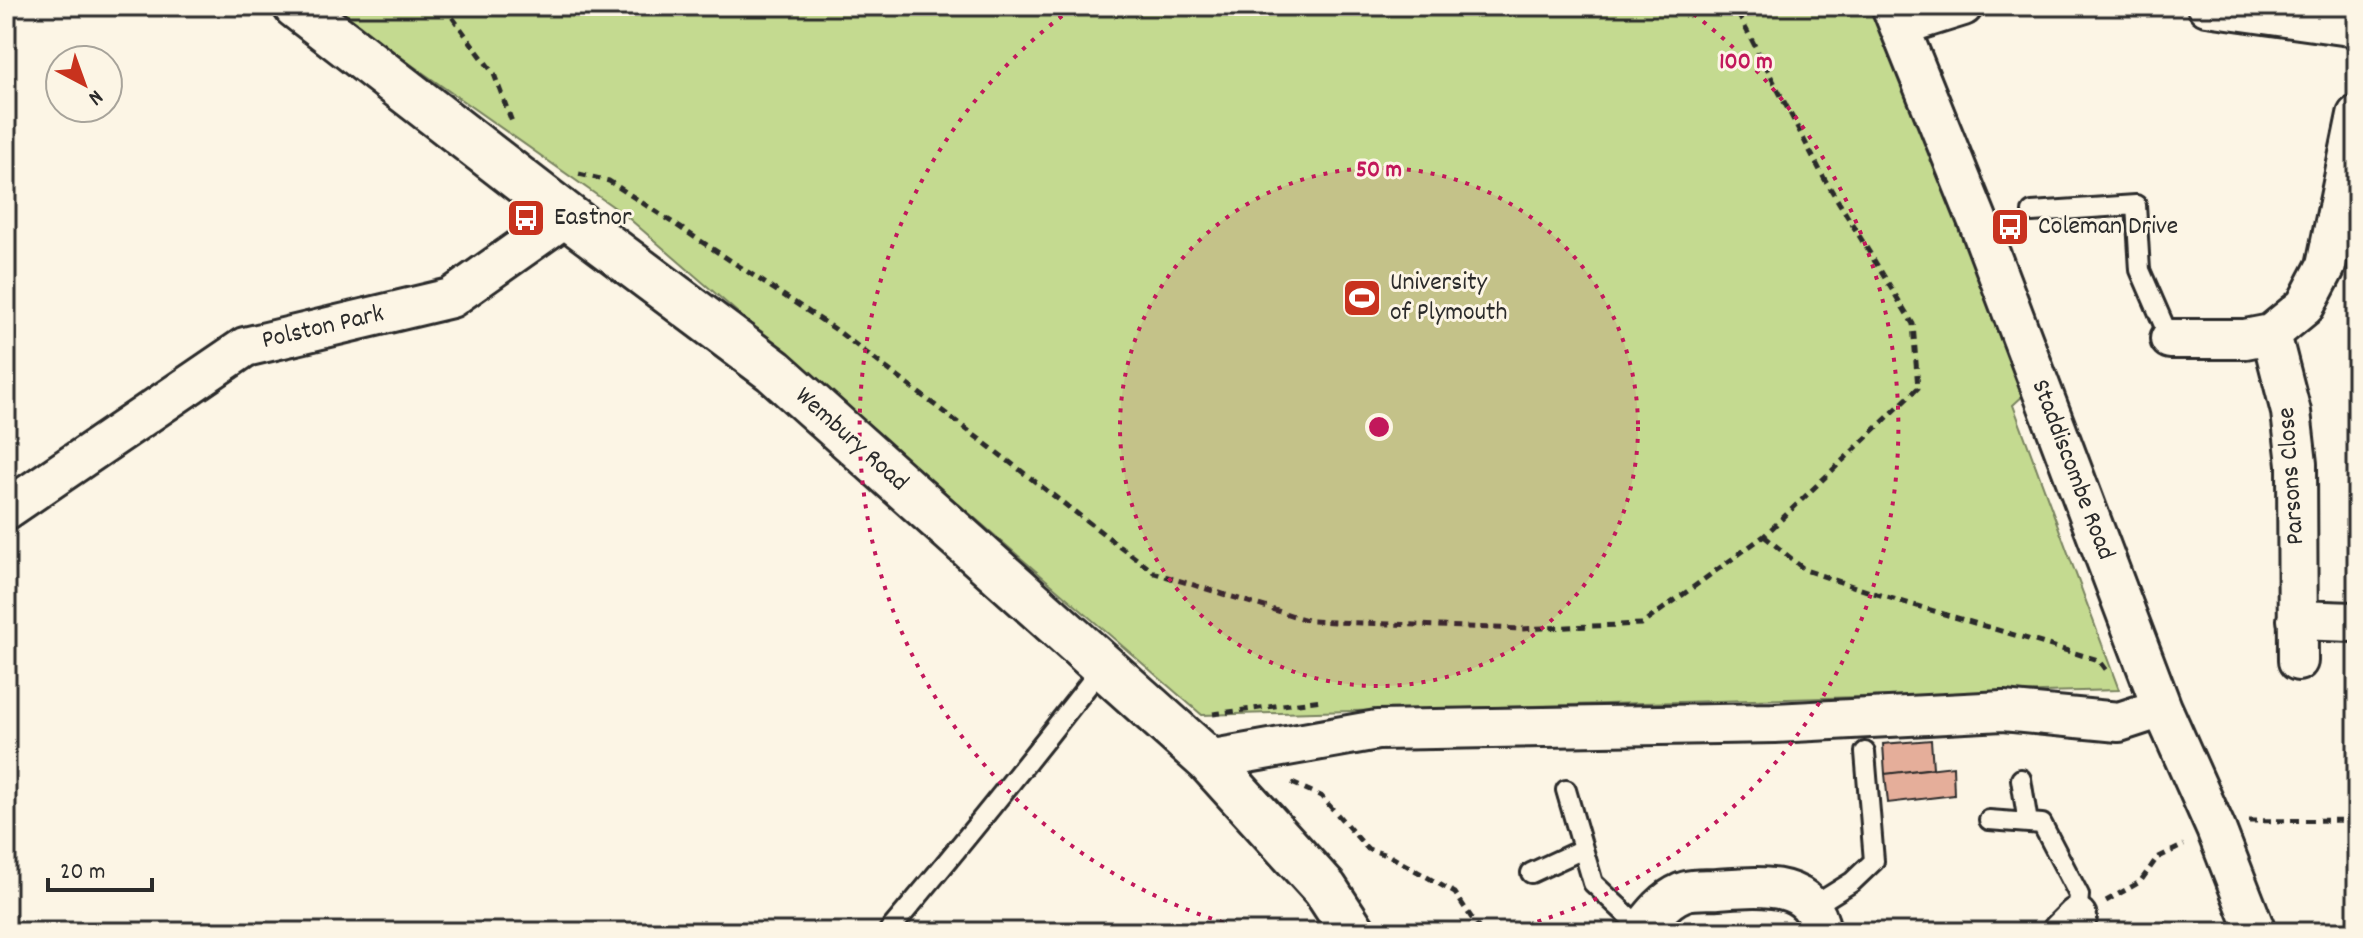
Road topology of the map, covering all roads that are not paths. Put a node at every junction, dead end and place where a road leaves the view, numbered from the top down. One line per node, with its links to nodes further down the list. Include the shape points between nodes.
1 (296, 6): 8 (street, Wembury Road)
2 (1963, 6): 4 (street)
3 (2207, 6): 5 (street)
4 (1895, 16): 16 (street, Staddiscombe Road)
5 (2357, 27)
6 (2357, 115): 9 (street, via 2326,266 2305,306)
7 (2032, 212): 10 (lane, via 2136,205 2140,270)
8 (567, 216): 11 (street, Polston Park, via 451,298 245,347); 15 (street, Wembury Road, via 774,371)
9 (2271, 334): 10 (street); 12 (street, Parsons Close, via 2291,412 2297,464)
10 (2170, 339)
11 (6, 510)
12 (2297, 620): 13 (street); 14 (street, Parsons Close)
13 (2353, 622)
14 (2298, 661)
15 (1104, 665): 18 (street, Wembury Road); 28 (lane)
16 (2162, 708): 18 (street, via 2119,722 2003,711 1775,723 1377,730); 30 (street, Staddiscombe Road)
17 (1865, 752): 25 (lane, via 1874,861)
18 (1208, 760): 29 (street, Wembury Road, via 1325,889)
19 (2021, 779): 22 (lane)
20 (1566, 790): 23 (lane)
21 (1989, 820): 22 (lane)
22 (2028, 823): 26 (lane, via 2042,824 2079,895)
23 (1583, 849): 24 (lane); 27 (lane, via 1593,883)
24 (1531, 873)
25 (1816, 920): 27 (street, via 1809,902 1790,890 1681,892)
26 (2069, 924)
27 (1641, 930)
28 (888, 932)
29 (1353, 932)
30 (2256, 932)

